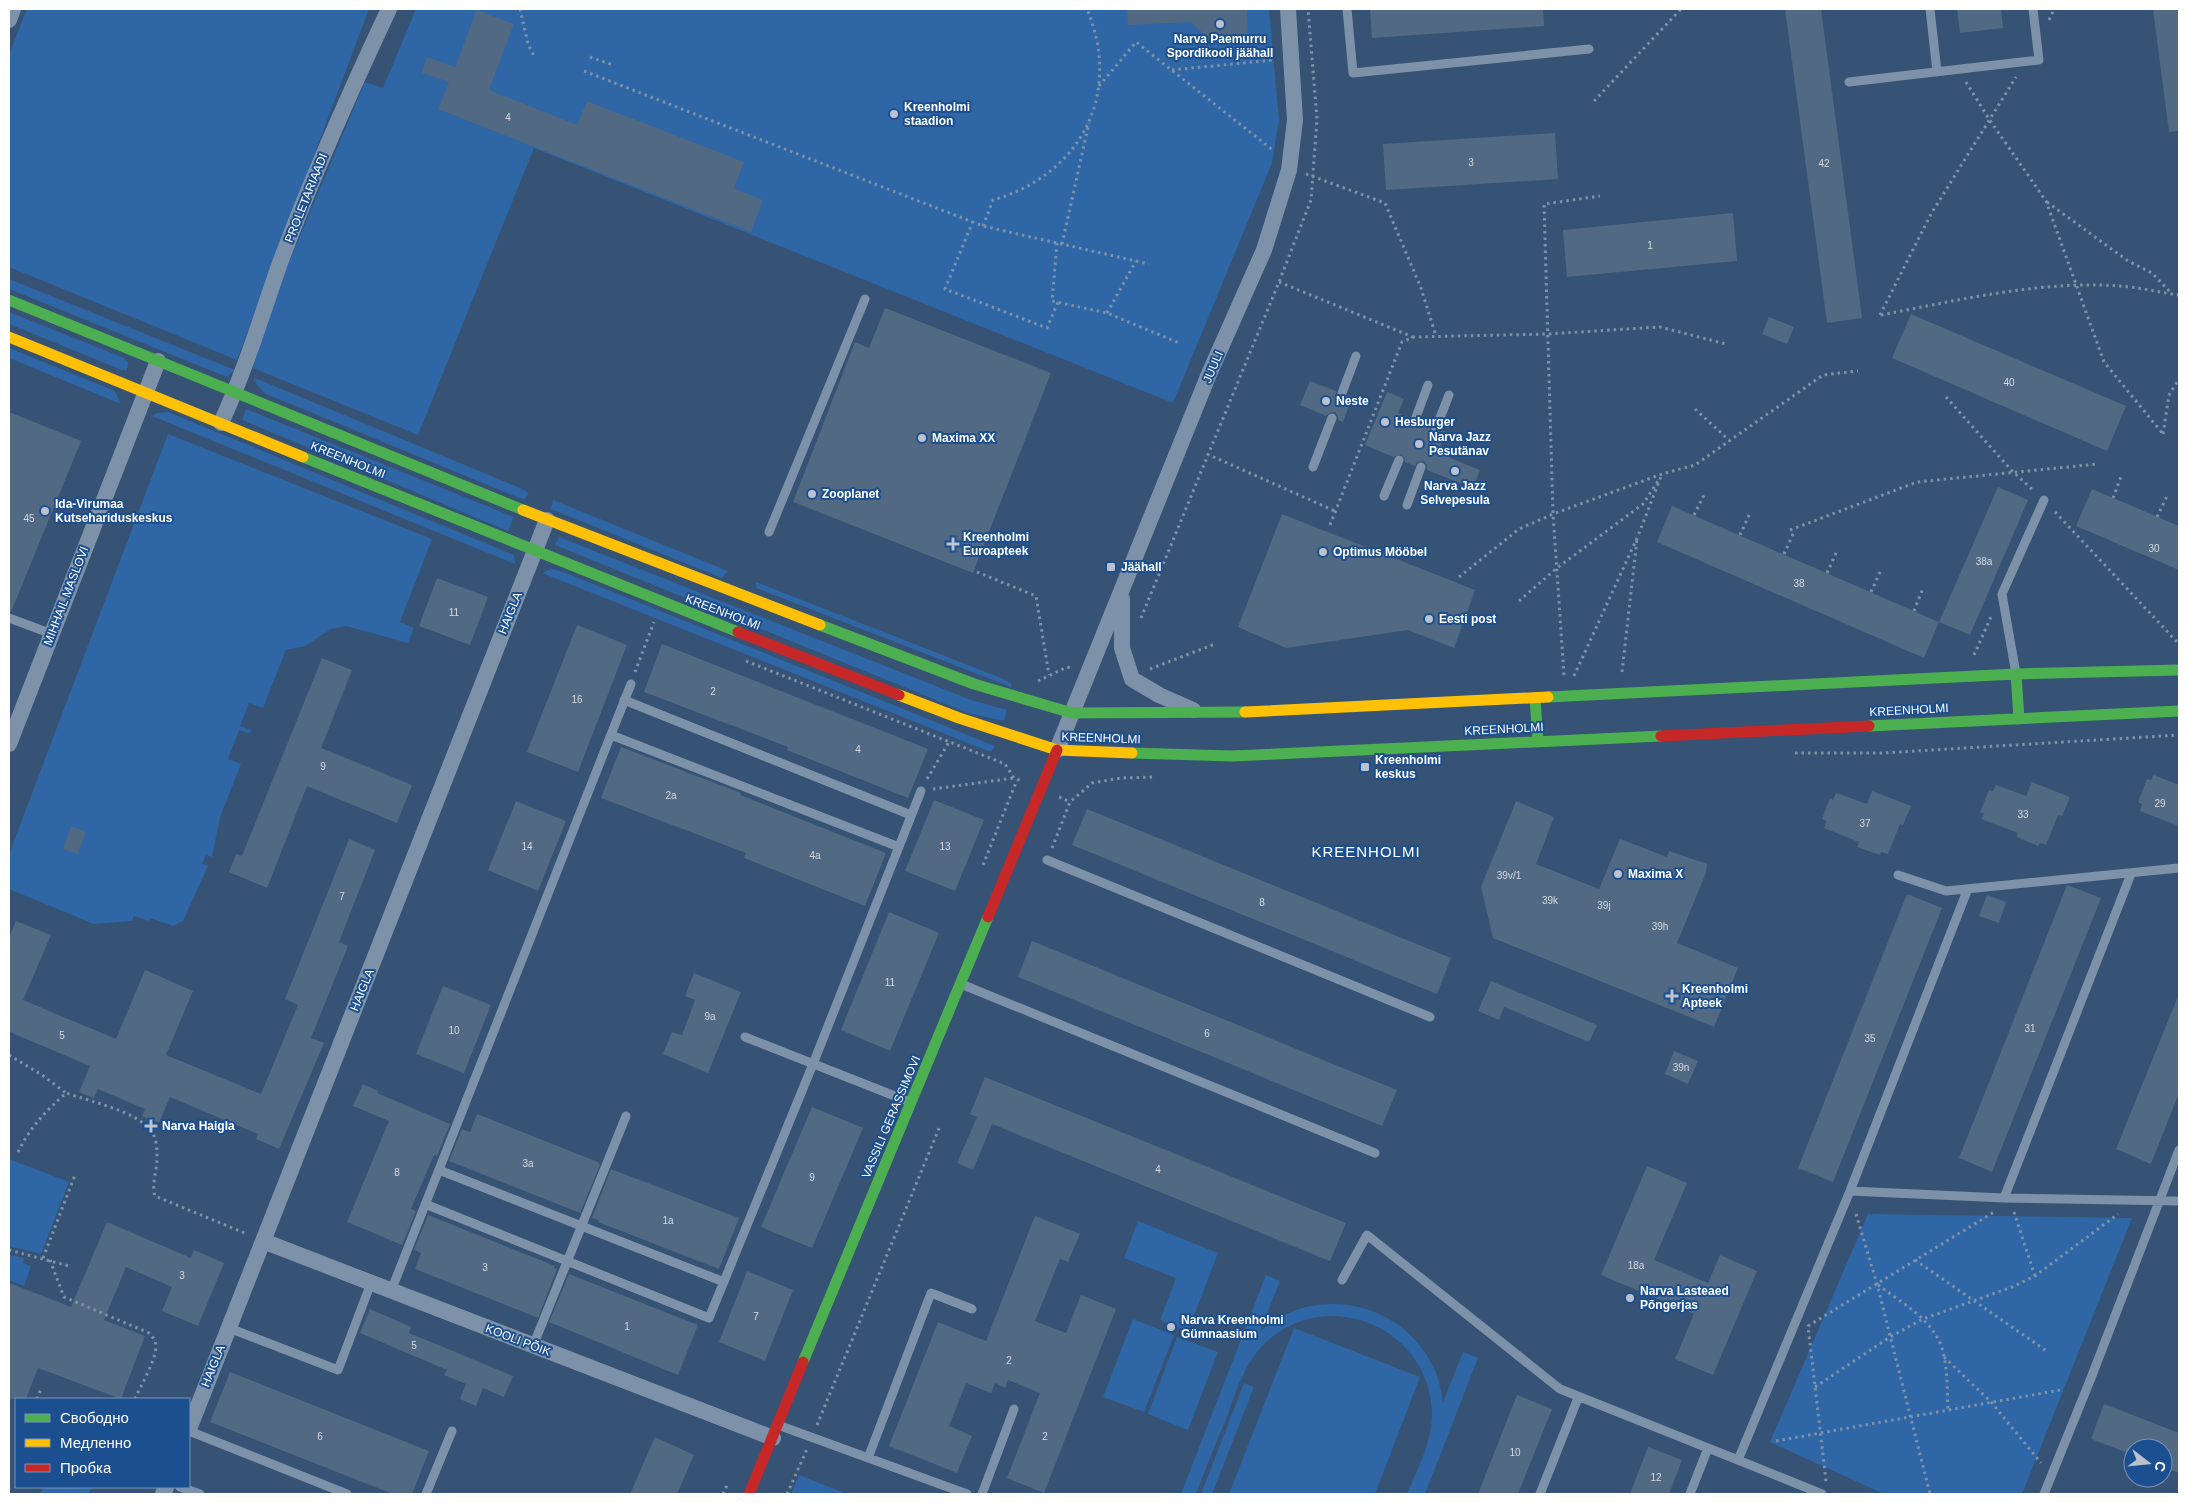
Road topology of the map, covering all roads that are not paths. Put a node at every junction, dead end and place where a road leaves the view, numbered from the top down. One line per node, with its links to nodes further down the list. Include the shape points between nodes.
1 (13, 9): 7 (street)
2 (389, 9): 18 (street, PROLETARIAADI, via 323,156)
3 (1288, 9): 34 (street, JUULI, via 1296,120 1289,170 1264,250)
4 (1347, 9): 8 (lane, via 1353,73)
5 (1930, 9): 9 (lane)
6 (2033, 9): 9 (lane, via 2039,60)
7 (9, 20)
8 (1589, 49)
9 (1937, 72): 10 (lane)
10 (1849, 82)
11 (865, 299): 32 (lane)
12 (9, 300): 15 (main road, KREENHOLMI)
13 (9, 337): 17 (main road, KREENHOLMI)
14 (1356, 356): 19 (lane)
15 (158, 361): 17 (street, MIHHAIL MASLOVI); 18 (main road, KREENHOLMI)
16 (1428, 385): 22 (lane)
17 (144, 392): 23 (main road, KREENHOLMI); 36 (street, MIHHAIL MASLOVI)
18 (235, 392): 23 (street, PROLETARIAADI); 31 (main road, KREENHOLMI)
19 (1342, 393)
20 (1450, 395): 24 (lane)
21 (1332, 418): 26 (lane)
22 (1415, 420)
23 (221, 423): 33 (main road, KREENHOLMI)
24 (1436, 428)
25 (1399, 460): 28 (lane)
26 (1313, 467)
27 (1421, 467): 30 (lane)
28 (1384, 496)
29 (2044, 500): 38 (lane, via 2002,594)
30 (1407, 505)
31 (547, 520): 33 (street, HAIGLA); 42 (main road, KREENHOLMI, via 974,684)
32 (769, 532)
33 (535, 550): 49 (main road, KREENHOLMI, via 684,612 950,714); 73 (street, HAIGLA)
34 (1122, 590): 42 (street, JUULI); 44 (street, via 1122,648 1132,679)
35 (9, 618): 36 (lane)
36 (52, 634): 48 (street, MIHHAIL MASLOVI)
37 (2179, 670): 38 (main road, KREENHOLMI)
38 (2016, 674): 40 (main road, KREENHOLMI); 45 (main road)
39 (630, 684): 41 (lane)
40 (1535, 698): 44 (main road, KREENHOLMI); 47 (main road)
41 (624, 700): 46 (lane); 51 (lane)
42 (1072, 712): 44 (main road, KREENHOLMI); 49 (street, JUULI)
43 (2179, 712): 45 (main road, KREENHOLMI)
44 (1198, 713)
45 (2019, 719): 47 (main road, KREENHOLMI)
46 (610, 735): 52 (lane); 66 (lane)
47 (1538, 742): 49 (main road, KREENHOLMI, via 1232,756)
48 (9, 744)
49 (1056, 750): 58 (main road, VASSILI GERASSIMOVI)
50 (921, 791): 51 (lane)
51 (911, 815): 52 (lane)
52 (899, 847): 61 (lane)
53 (1047, 860): 59 (lane)
54 (2179, 868): 55 (lane)
55 (2131, 874): 57 (lane); 68 (lane)
56 (1898, 875): 57 (lane, via 1946,891)
57 (1967, 891): 67 (lane)
58 (961, 984): 62 (main road, VASSILI GERASSIMOVI); 65 (lane)
59 (1430, 1017)
60 (745, 1037): 61 (lane)
61 (814, 1064): 62 (lane); 76 (lane)
62 (912, 1103): 87 (main road, VASSILI GERASSIMOVI)
63 (626, 1116): 72 (lane)
64 (2179, 1150): 69 (lane)
65 (1375, 1153)
66 (439, 1170): 71 (lane); 72 (lane)
67 (1850, 1191): 68 (lane); 90 (lane)
68 (2009, 1199): 69 (lane)
69 (2160, 1201): 70 (lane); 101 (lane)
70 (2179, 1201)
71 (425, 1204): 74 (lane); 78 (lane)
72 (582, 1226): 74 (lane); 76 (lane)
73 (258, 1238): 77 (street, KOOLI PÕIK); 80 (street, HAIGLA)
74 (567, 1261): 76 (lane, via 709,1318); 81 (lane)
75 (1342, 1280): 82 (lane, via 1367,1236 1560,1389)
76 (724, 1282)
77 (371, 1283): 78 (street, KOOLI PÕIK); 80 (lane, via 338,1370)
78 (391, 1291): 81 (street, KOOLI PÕIK)
79 (972, 1309): 89 (lane, via 931,1293)
80 (229, 1328): 84 (street, HAIGLA)
81 (533, 1346): 87 (street, KOOLI PÕIK)
82 (1578, 1398): 88 (lane); 98 (lane)
83 (1014, 1409): 97 (lane)
84 (190, 1427)
85 (190, 1430): 93 (lane)
86 (452, 1430): 94 (lane)
87 (775, 1432): 89 (lane, via 812,1437); 95 (main road, VASSILI GERASSIMOVI)
88 (1708, 1448): 90 (lane); 99 (lane)
89 (868, 1458): 96 (lane)
90 (1738, 1460): 100 (lane)
91 (183, 1488): 92 (lane)
92 (200, 1494)
93 (347, 1494)
94 (426, 1494)
95 (749, 1494)
96 (967, 1494)
97 (982, 1494)
98 (1540, 1494)
99 (1690, 1494)
100 (1822, 1494)
101 (2044, 1494)

